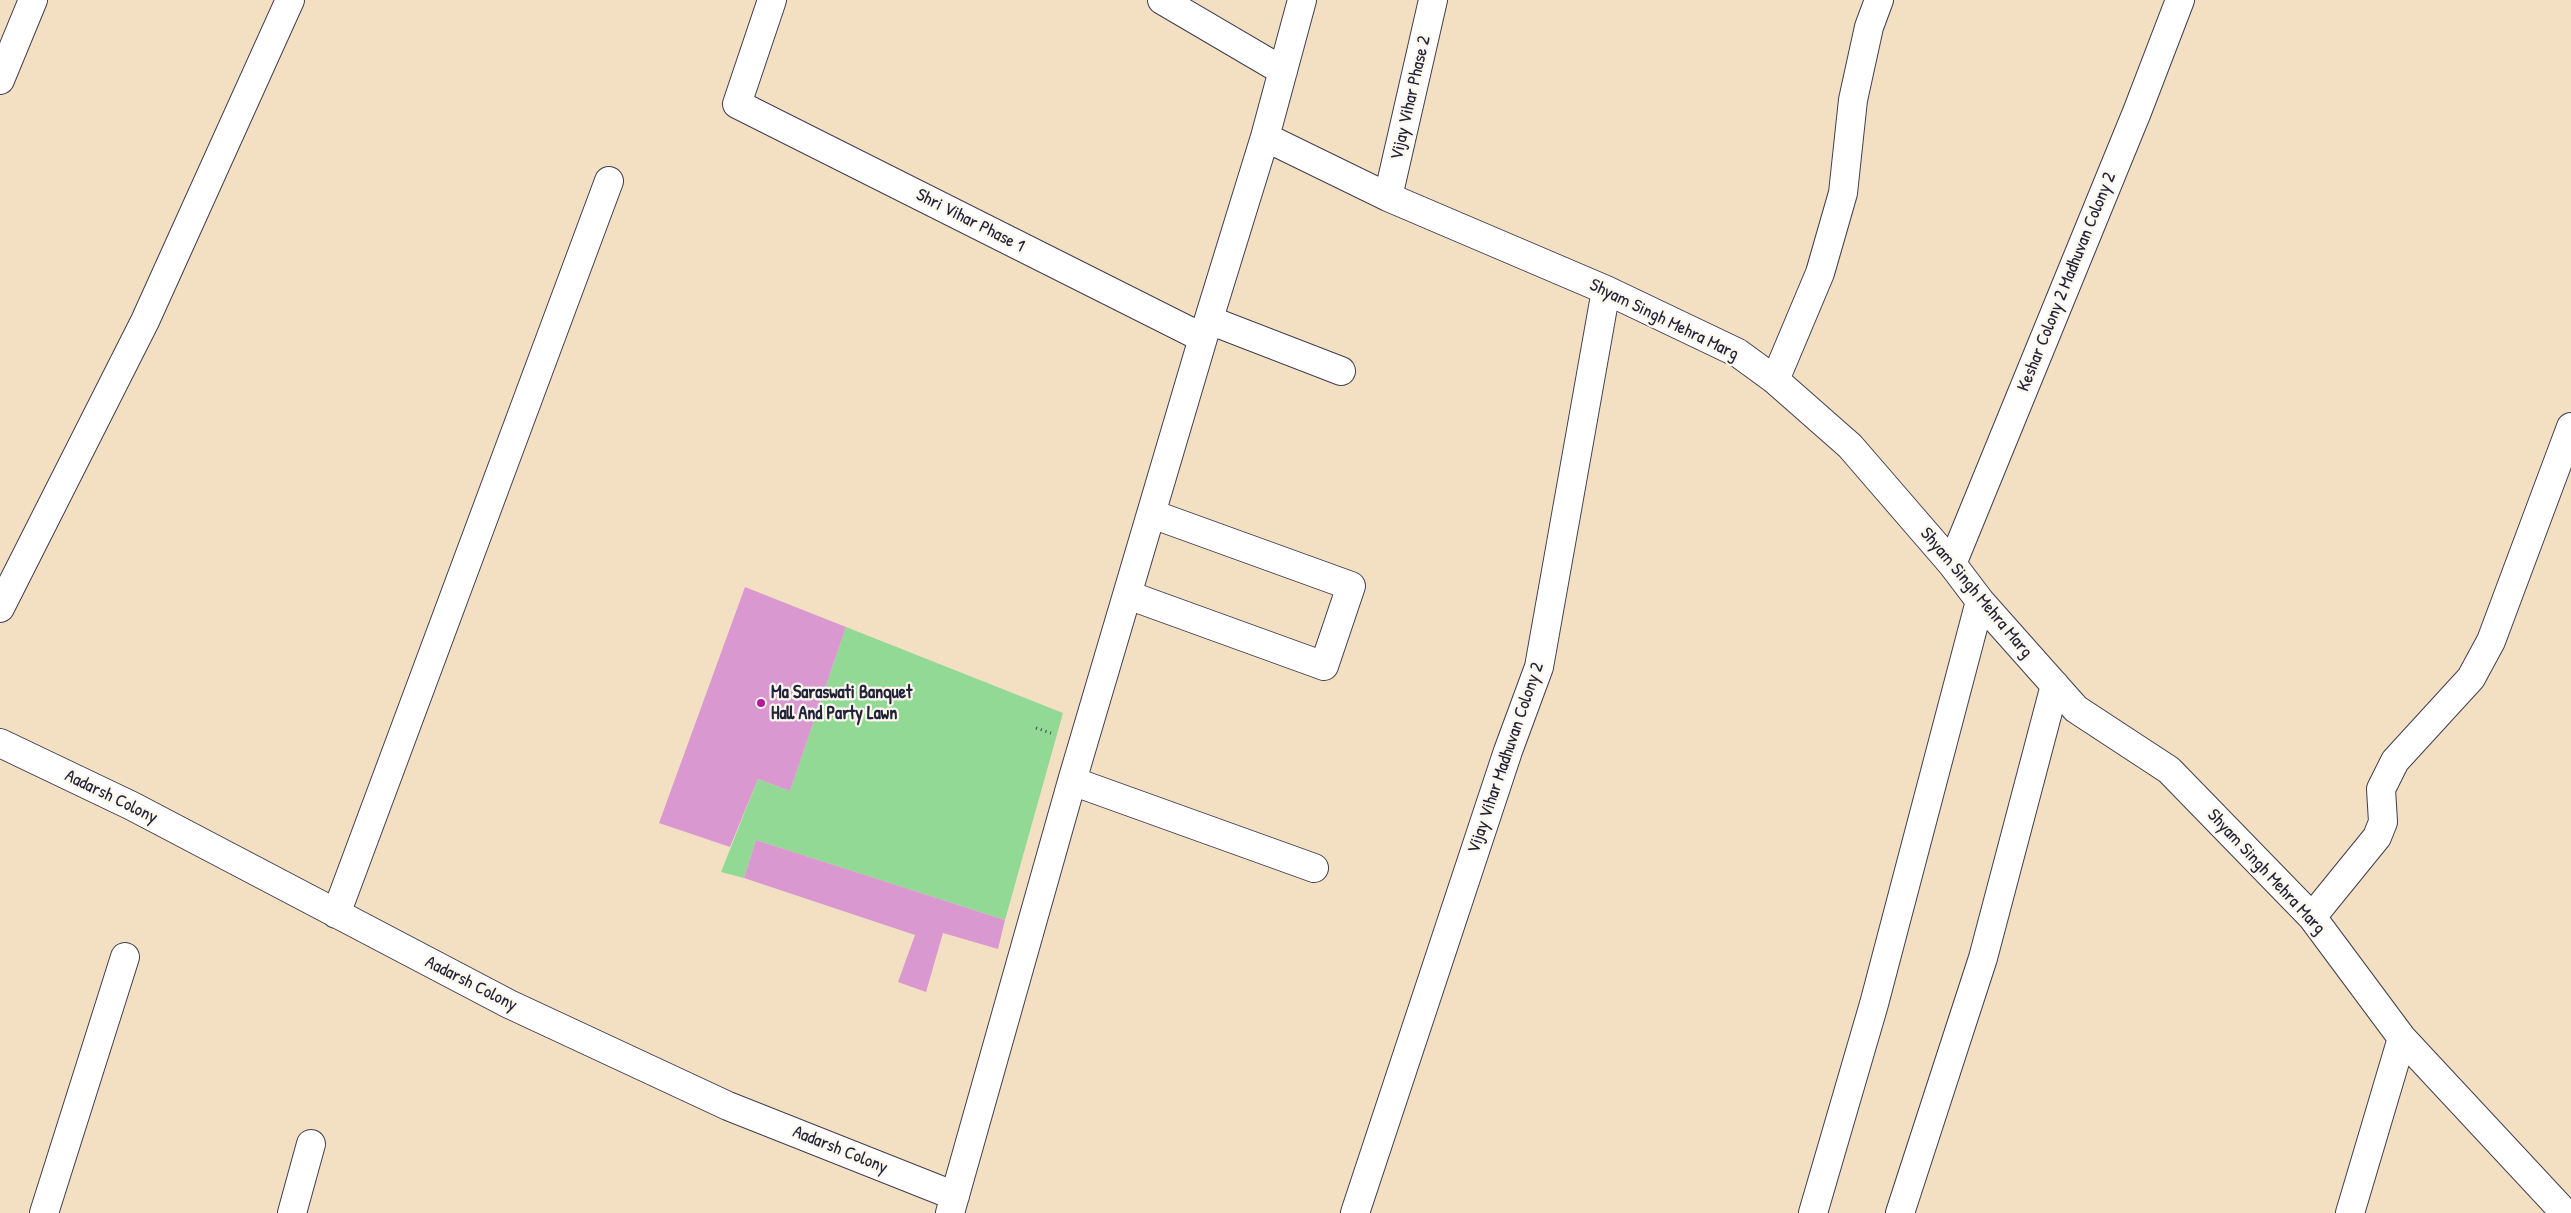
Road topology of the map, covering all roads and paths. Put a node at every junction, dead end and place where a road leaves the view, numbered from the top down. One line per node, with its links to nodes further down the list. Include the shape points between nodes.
1 (33, 0): 10 (street)
2 (290, 0): 23 (street, via 144,321)
3 (772, 0): 15 (street, Shri Vihar Phase 1, via 738,104)
4 (1162, 0): 9 (street)
5 (1302, 0): 9 (street)
6 (1433, 0): 13 (street, Vijay Vihar Phase 2)
7 (1879, 0): 17 (street, via 1869,27 1853,100 1843,193 1820,274)
8 (2180, 0): 20 (street, Keshar Colony 2 Madhuvan Colony 2)
9 (1283, 70): 11 (street)
10 (0, 80)
11 (1265, 137): 13 (street, Shyam Singh Mehra Marg); 15 (street)
12 (608, 181): 28 (street)
13 (1388, 197): 14 (street, Shyam Singh Mehra Marg)
14 (1606, 290): 17 (street, Shyam Singh Mehra Marg, via 1738,353); 36 (street, Vijay Vihar Madhuvan Colony 2, via 1539,667 1508,751)
15 (1206, 329): 16 (street, Shri Vihar Phase 1); 19 (street)
16 (1341, 371)
17 (1775, 380): 20 (street, Shyam Singh Mehra Marg, via 1850,446)
18 (2571, 427): 29 (street, via 2491,641 2471,678 2395,761 2380,790 2383,822 2378,837)
19 (1152, 514): 21 (street); 21 (street, via 1351,586 1324,666)
20 (1952, 564): 22 (street, Shyam Singh Mehra Marg)
21 (1128, 595): 26 (street)
22 (1980, 601): 24 (street, Shyam Singh Mehra Marg); 37 (street, via 1874,1004)
23 (0, 608)
24 (2055, 685): 29 (street, Shyam Singh Mehra Marg, via 2076,709 2169,770); 38 (street, via 1983,958)
25 (0, 743): 28 (street, Aadarsh Colony, via 132,806)
26 (1072, 781): 27 (street); 33 (street)
27 (1314, 868)
28 (336, 914): 33 (street, Aadarsh Colony, via 509,1004 728,1106)
29 (2312, 917): 31 (street, Shyam Singh Mehra Marg)
30 (125, 957): 34 (street)
31 (2402, 1038): 39 (street); 40 (street, Shyam Singh Mehra Marg)
32 (311, 1144): 35 (street)
33 (952, 1204)
34 (44, 1213)
35 (292, 1213)
36 (1355, 1213)
37 (1814, 1213)
38 (1900, 1213)
39 (2350, 1213)
40 (2565, 1213)

